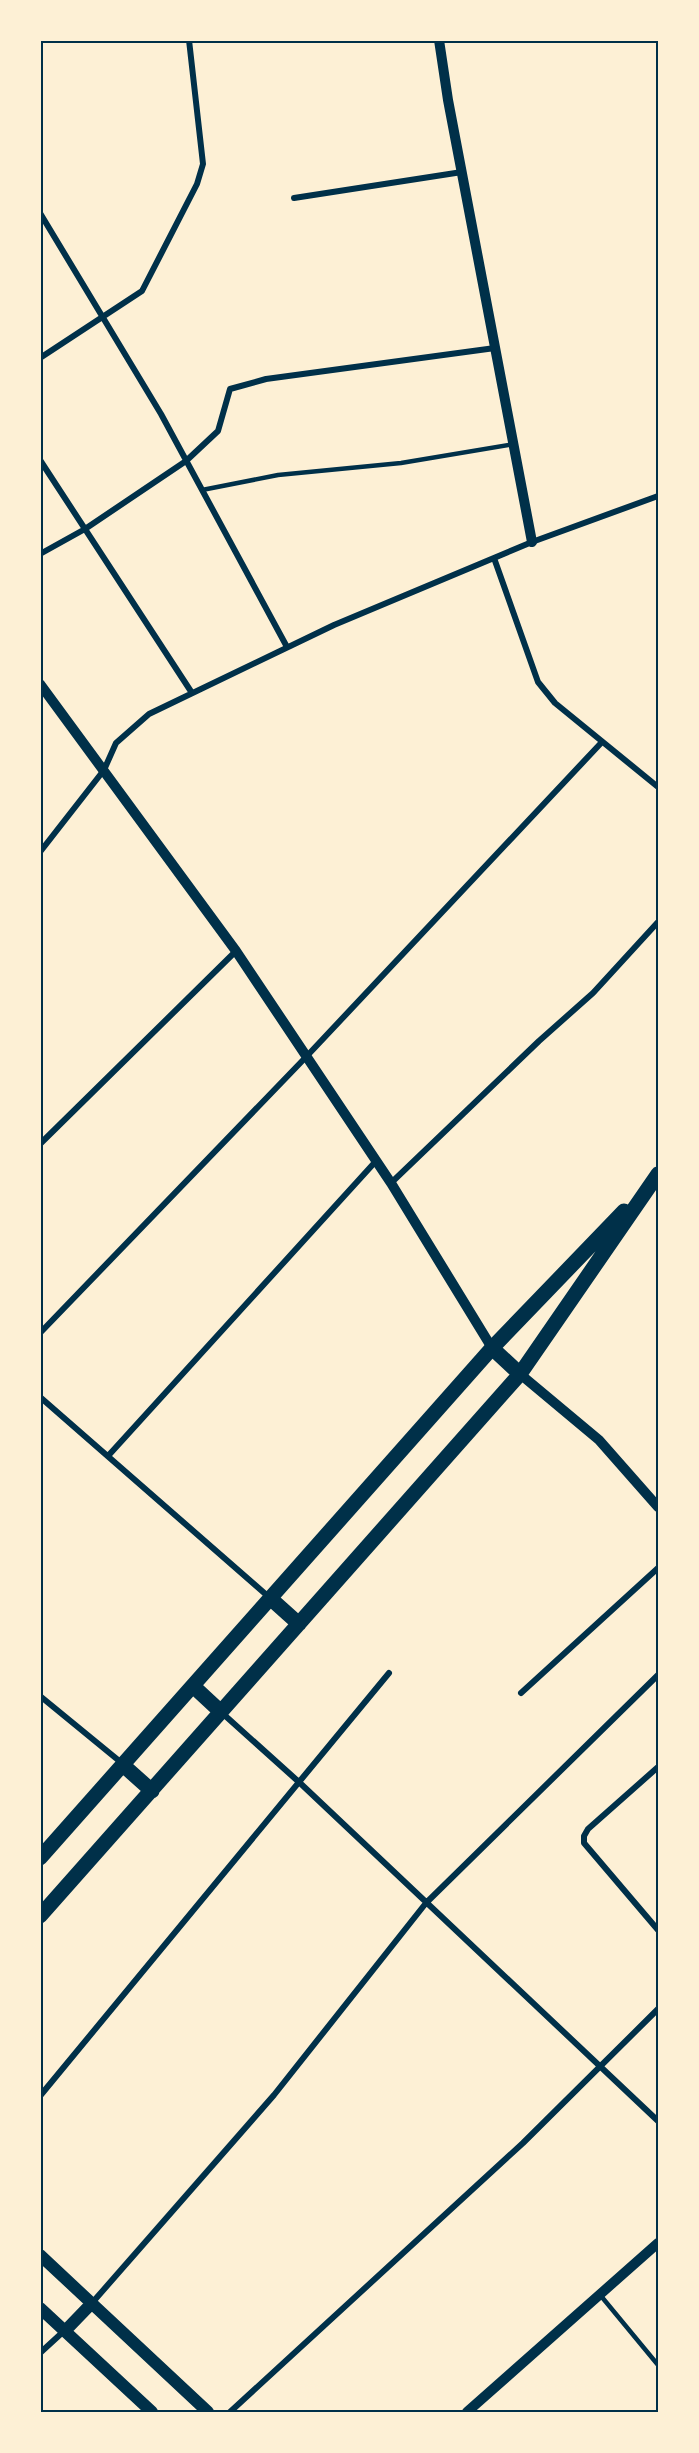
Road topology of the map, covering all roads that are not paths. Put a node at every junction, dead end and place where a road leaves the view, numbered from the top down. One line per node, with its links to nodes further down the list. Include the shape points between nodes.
1 (189, 40): 6 (street, via 203,164 197,184 142,291)
2 (439, 40): 3 (street)
3 (462, 172): 4 (street); 7 (street)
4 (294, 198)
5 (40, 213): 6 (street)
6 (104, 318): 8 (street); 11 (street)
7 (495, 348): 9 (street); 11 (street, via 266,379 230,389 218,431)
8 (40, 358)
9 (513, 444): 12 (lane, via 401,463 278,475); 15 (street)
10 (40, 460): 14 (street)
11 (186, 461): 12 (street); 14 (street)
12 (202, 490): 18 (street)
13 (658, 496): 15 (street)
14 (85, 529): 16 (street); 20 (street)
15 (532, 542): 17 (street)
16 (40, 554)
17 (494, 558): 18 (street); 21 (street, via 538,682 555,703)
18 (287, 647): 20 (street)
19 (40, 684): 22 (street)
20 (192, 693): 22 (street, via 149,714 130,729 116,743)
21 (602, 742): 23 (street); 27 (street)
22 (104, 770): 24 (street); 26 (street)
23 (658, 787)
24 (40, 852)
25 (658, 922): 31 (street, via 593,993)
26 (236, 951): 27 (street); 28 (street)
27 (306, 1057): 29 (street); 32 (street)
28 (40, 1144)
29 (376, 1161): 31 (street); 36 (street)
30 (657, 1176): 33 (main road); 34 (main road)
31 (391, 1183): 33 (street)
32 (40, 1333)
33 (492, 1348): 34 (main road); 39 (main road)
34 (520, 1374): 37 (street, via 599,1440); 40 (main road)
35 (40, 1397): 36 (street)
36 (108, 1456): 39 (street)
37 (658, 1507)
38 (658, 1568): 44 (street)
39 (270, 1598): 40 (main road); 43 (main road)
40 (298, 1624): 46 (main road)
41 (389, 1673): 49 (street)
42 (658, 1675): 52 (street)
43 (193, 1686): 46 (main road); 47 (main road)
44 (521, 1693)
45 (40, 1696): 47 (street)
46 (221, 1712): 49 (street); 50 (main road)
47 (123, 1765): 50 (main road); 51 (main road)
48 (658, 1767): 54 (street, via 584,1836 584,1843)
49 (300, 1783): 52 (street); 57 (street)
50 (152, 1791): 53 (main road)
51 (40, 1858)
52 (426, 1903): 56 (street); 62 (street, via 274,2095)
53 (40, 1916)
54 (658, 1929)
55 (658, 2009): 56 (street)
56 (602, 2067): 58 (street); 69 (street)
57 (40, 2096)
58 (658, 2121)
59 (658, 2243): 61 (street)
60 (40, 2255): 62 (main road)
61 (600, 2295): 66 (lane); 70 (street)
62 (92, 2303): 64 (main road); 68 (main road)
63 (40, 2308): 64 (main road)
64 (65, 2331): 65 (street); 67 (main road)
65 (40, 2353)
66 (658, 2365)
67 (152, 2412)
68 (208, 2412)
69 (230, 2412)
70 (467, 2412)

